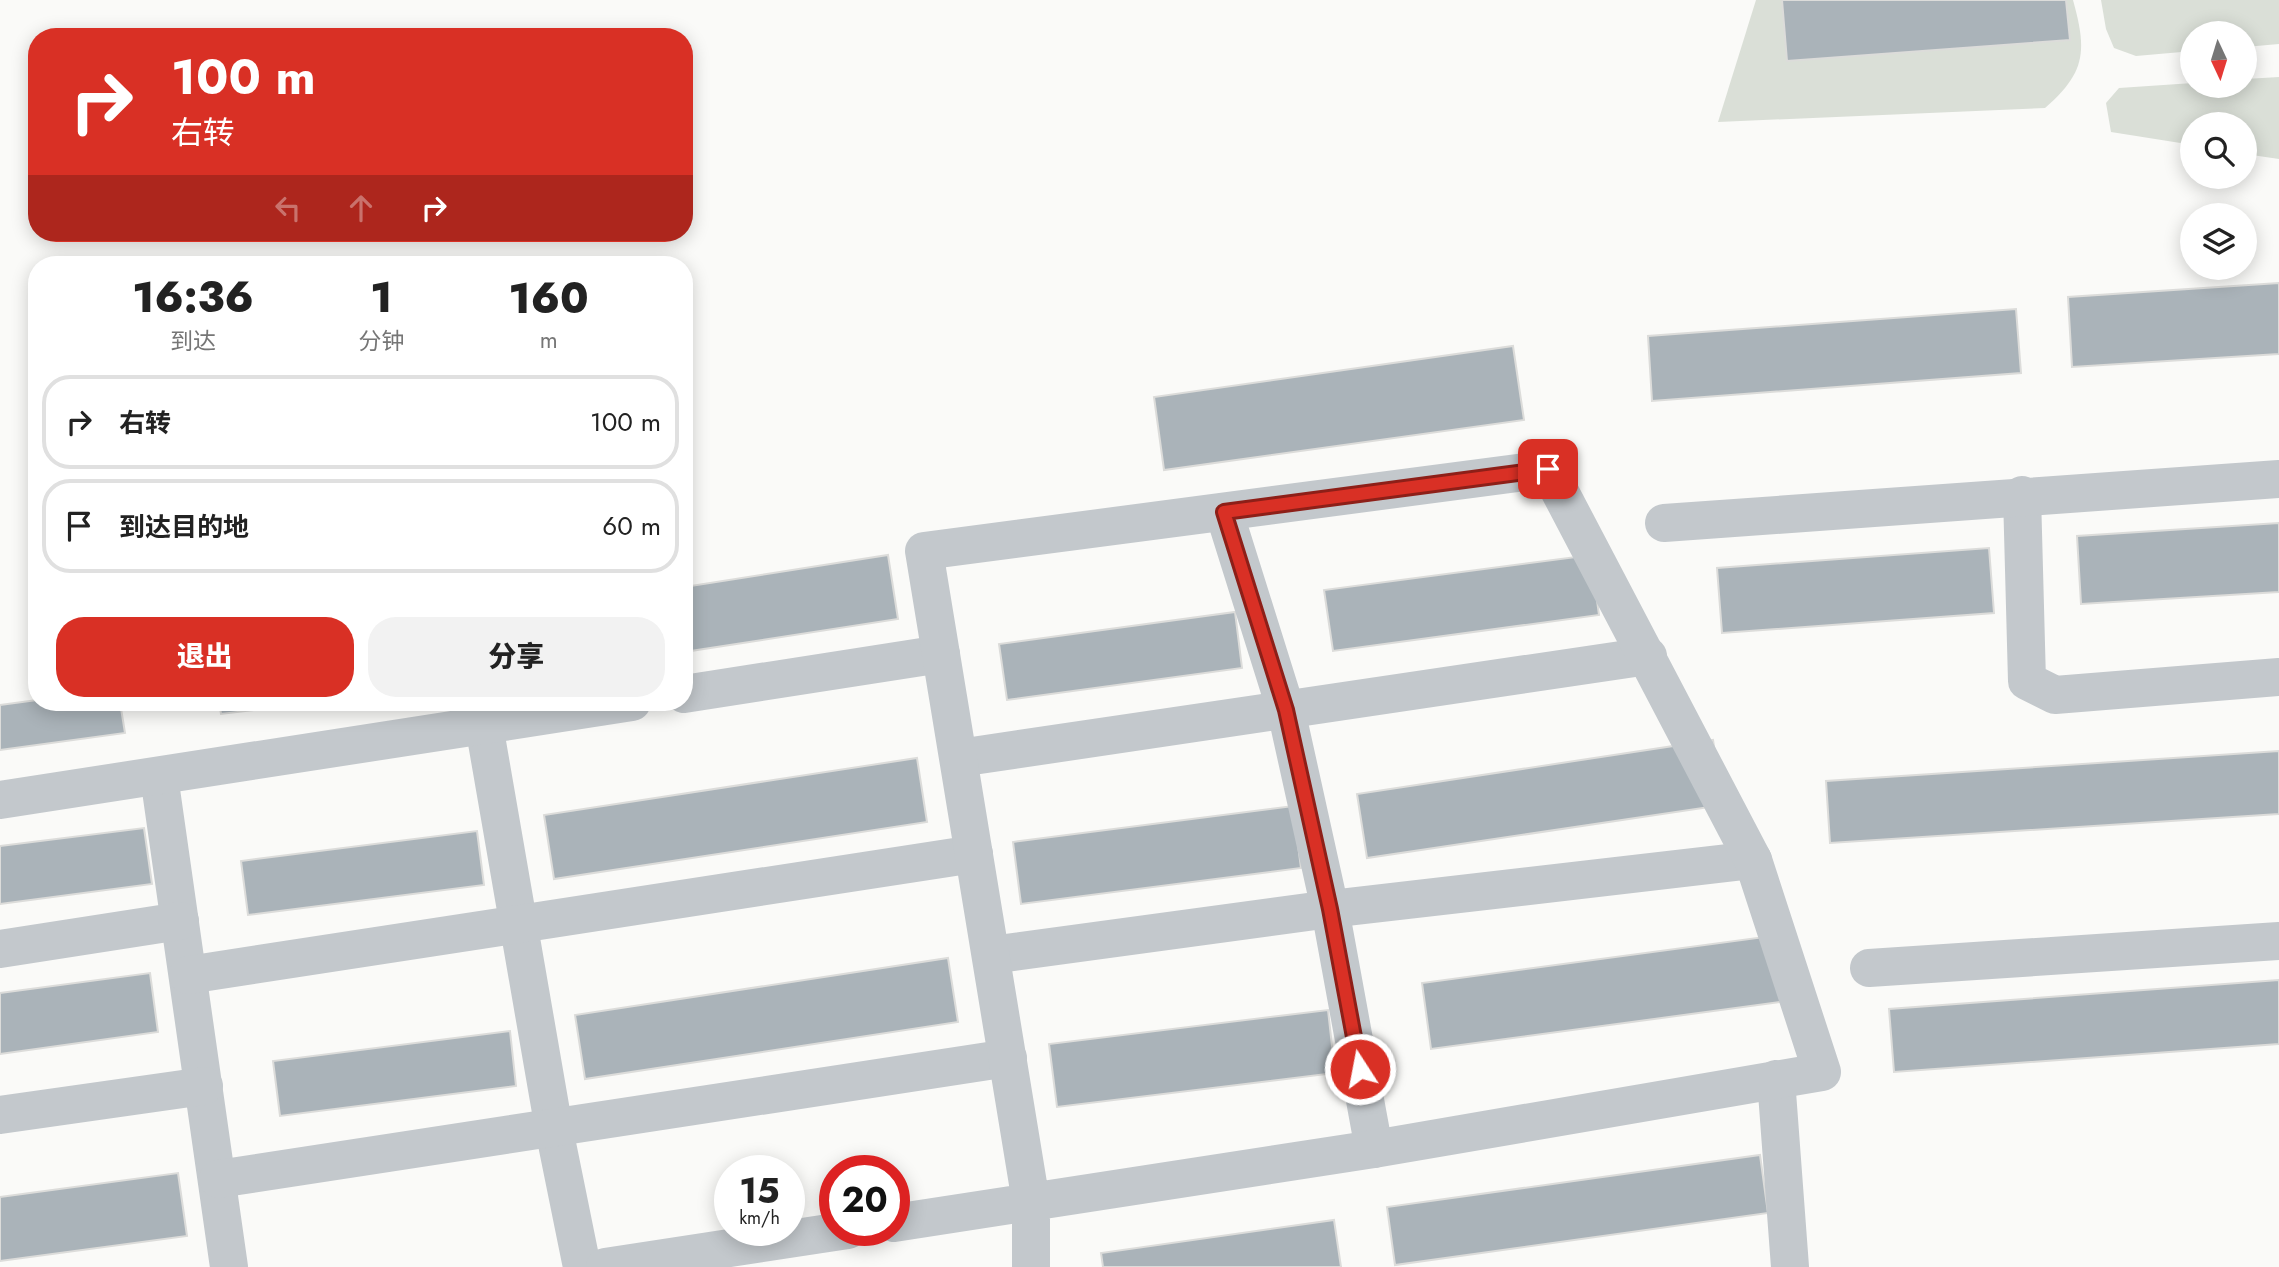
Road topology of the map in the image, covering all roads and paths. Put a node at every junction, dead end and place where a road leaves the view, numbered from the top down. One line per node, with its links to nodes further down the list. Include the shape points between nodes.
1 (2279, 479): 2 (street)
2 (2022, 495): 4 (street); 7 (street, via 2027,681 2055,695)
3 (1224, 512): 5 (street, via 925,551); 6 (street, via 1548,469); 9 (street)
4 (1664, 523)
5 (941, 654): 8 (street); 12 (street)
6 (1648, 656): 9 (street); 16 (street)
7 (2279, 677)
8 (693, 693)
9 (1286, 710): 12 (street); 17 (street)
10 (509, 711): 11 (street)
11 (482, 713): 13 (street); 19 (street)
12 (959, 758): 15 (street)
13 (159, 776): 14 (street); 18 (street)
14 (0, 800)
15 (974, 854): 19 (street); 22 (street)
16 (1754, 860): 17 (street); 26 (street, via 1822,1072)
17 (1330, 909): 22 (street); 30 (street)
18 (180, 921): 21 (street); 24 (street)
19 (519, 924): 24 (street); 29 (street)
20 (2279, 942): 23 (street)
21 (0, 949)
22 (991, 955): 25 (street)
23 (1869, 968)
24 (188, 975): 27 (street)
25 (1008, 1058): 29 (street); 32 (street)
26 (1776, 1079): 30 (street); 35 (street)
27 (204, 1086): 28 (street); 31 (street)
28 (0, 1115)
29 (554, 1129): 31 (street); 37 (street)
30 (1374, 1149): 32 (street)
31 (218, 1179): 36 (street)
32 (1031, 1202): 33 (street); 39 (street)
33 (910, 1221)
34 (819, 1234): 38 (street)
35 (1783, 1266)
36 (229, 1267)
37 (582, 1267)
38 (605, 1267)
39 (1031, 1267)

